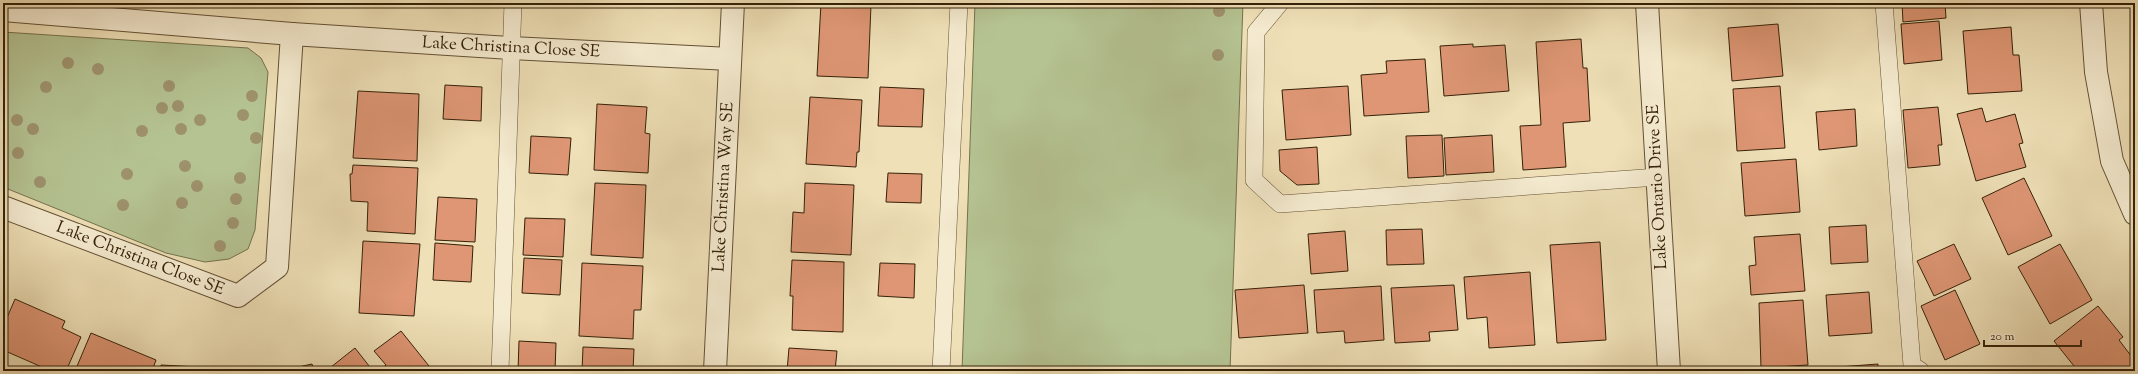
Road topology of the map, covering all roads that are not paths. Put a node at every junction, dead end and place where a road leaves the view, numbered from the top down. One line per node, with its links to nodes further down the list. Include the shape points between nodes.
1 (513, 3): 10 (lane)
2 (733, 3): 11 (street, Lake Christina Way SE)
3 (959, 3): 17 (lane)
4 (1280, 3): 12 (lane, via 1256,32 1254,180 1280,204)
5 (1647, 3): 12 (street, Lake Ontario Drive SE)
6 (1884, 3): 19 (lane, via 1912,365)
7 (2091, 3): 14 (street, via 2096,72 2112,161)
8 (3, 10): 9 (street, Lake Christina Close SE)
9 (292, 34): 10 (street, Lake Christina Close SE); 13 (street, Lake Christina Close SE, via 277,267 238,296)
10 (511, 48): 11 (street, Lake Christina Close SE); 15 (lane)
11 (730, 59): 16 (street, Lake Christina Way SE)
12 (1658, 177): 18 (street, Lake Ontario Drive SE)
13 (3, 207)
14 (2135, 214)
15 (500, 371)
16 (715, 371)
17 (941, 371)
18 (1669, 371)
19 (1921, 371)

